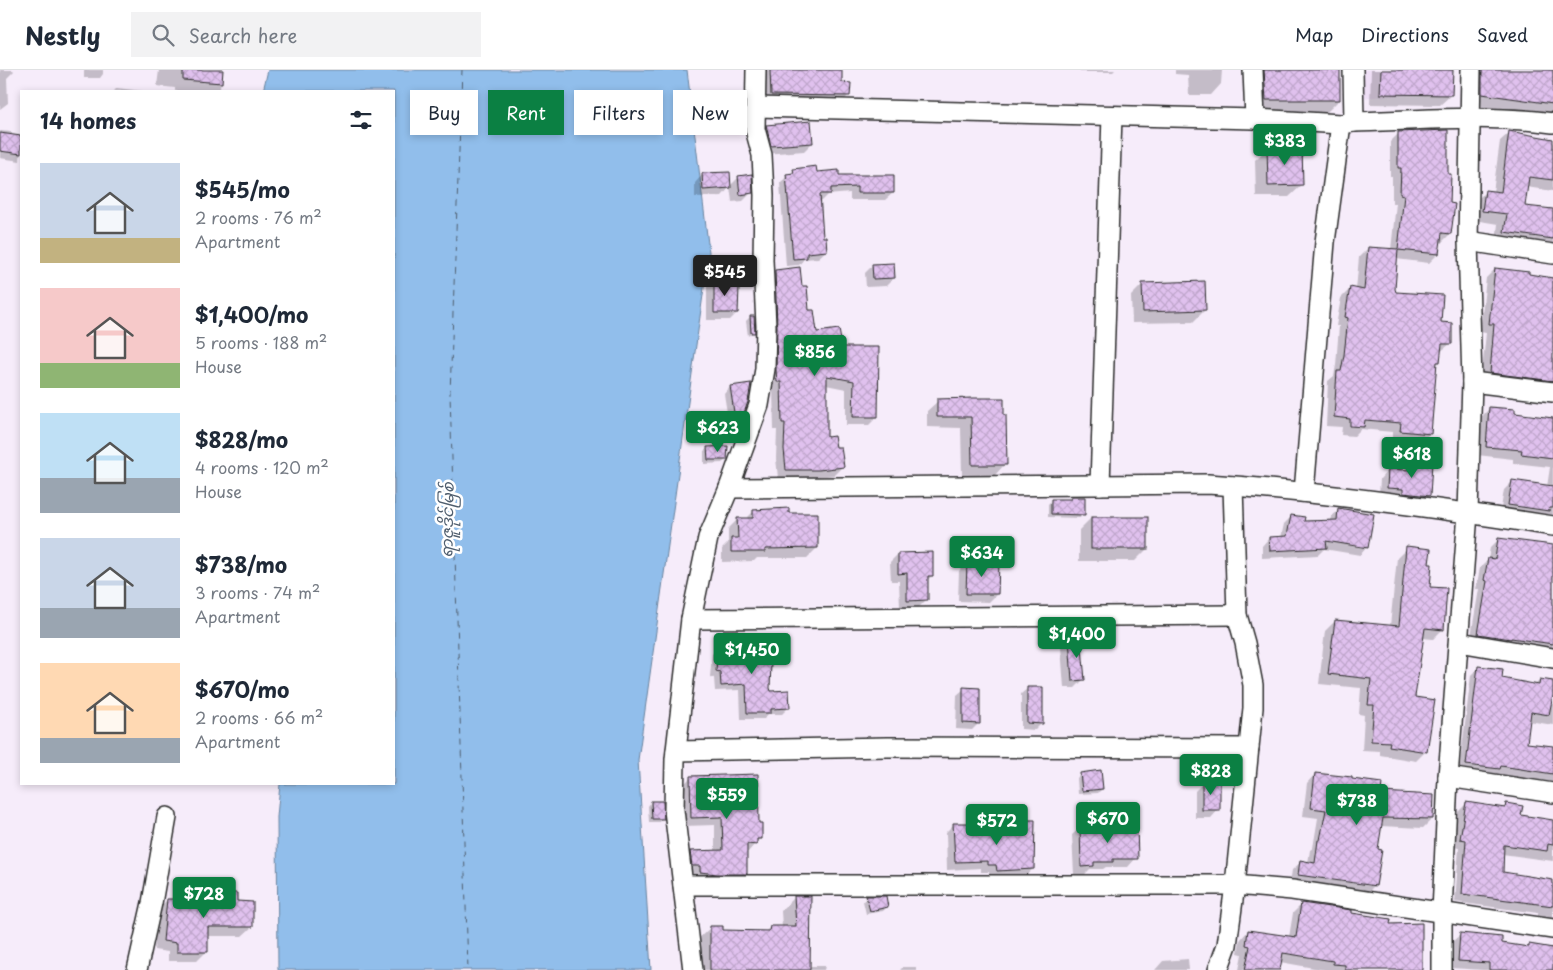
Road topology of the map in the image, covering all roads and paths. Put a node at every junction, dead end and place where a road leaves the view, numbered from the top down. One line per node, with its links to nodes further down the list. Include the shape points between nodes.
1 (756, 70): 5 (street)
2 (1253, 70): 8 (street)
3 (1353, 70): 9 (street)
4 (1471, 70): 7 (street)
5 (756, 107): 6 (street); 17 (street, via 755,129 762,155 764,195 765,370 759,405)
6 (1112, 116): 8 (street); 15 (street)
7 (1471, 118): 9 (street); 10 (street); 11 (street)
8 (1255, 119): 9 (street)
9 (1347, 123): 18 (street, via 1325,242)
10 (1553, 123)
11 (1468, 241): 12 (street); 13 (street)
12 (1553, 254)
13 (1472, 382): 14 (street); 19 (street)
14 (1553, 392)
15 (1100, 486): 16 (street); 17 (street)
16 (1233, 486): 18 (street); 21 (street)
17 (729, 488): 22 (street, via 708,538)
18 (1304, 492): 19 (street)
19 (1468, 513): 20 (street); 23 (street)
20 (1553, 526)
21 (1237, 616): 22 (street); 25 (street, via 1253,685)
22 (691, 619): 26 (street)
23 (1459, 642): 24 (street); 27 (street)
24 (1553, 658)
25 (1249, 748): 26 (street, via 888,747); 31 (street)
26 (676, 751): 30 (street, via 674,810)
27 (1448, 777): 28 (street); 32 (street)
28 (1553, 793)
29 (167, 817): 34 (street)
30 (683, 885): 31 (street); 35 (street)
31 (1235, 885): 32 (street, via 1292,890); 36 (street, via 1227,946)
32 (1442, 913): 33 (street); 37 (street)
33 (1553, 929)
34 (137, 970)
35 (693, 970)
36 (1218, 970)
37 (1442, 970)

